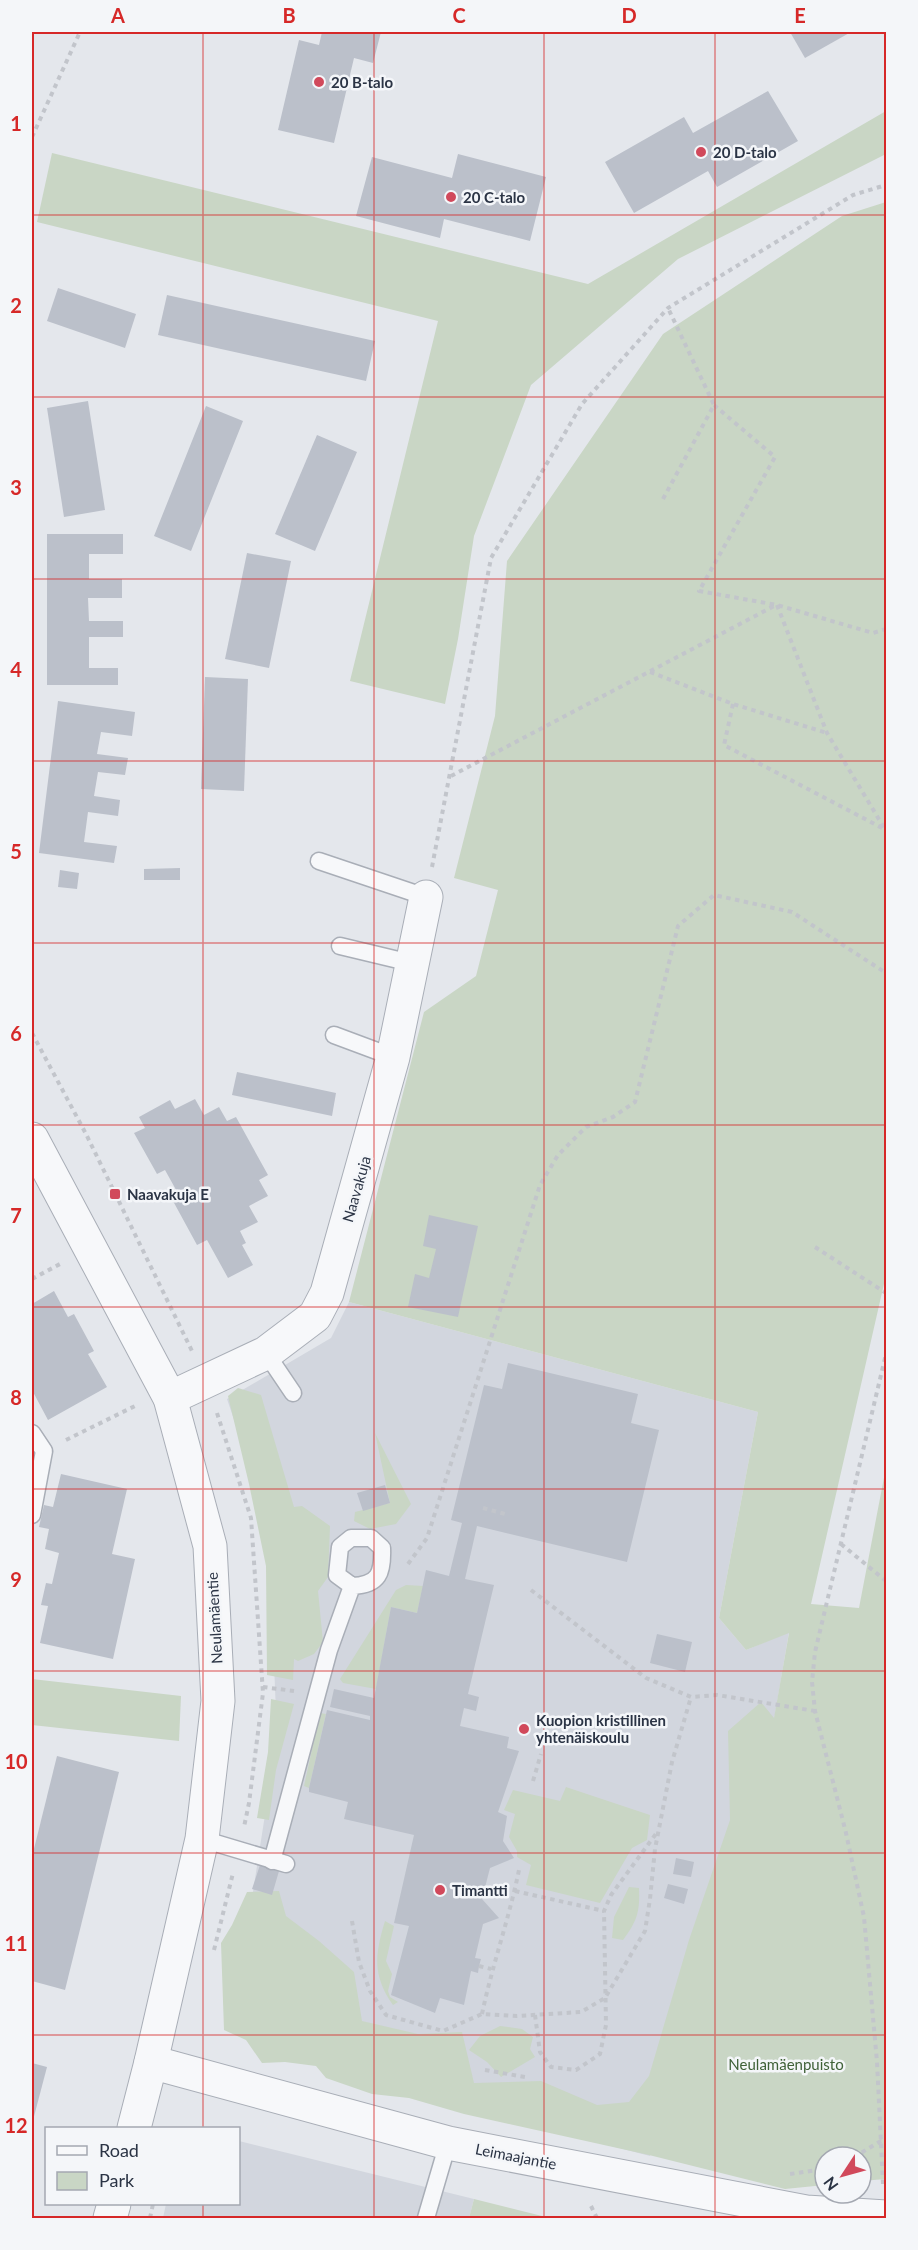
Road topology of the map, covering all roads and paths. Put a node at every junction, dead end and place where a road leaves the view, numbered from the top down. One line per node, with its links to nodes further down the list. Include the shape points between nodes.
1 (80, 32): 2 (path)
2 (32, 137)
3 (886, 185): 4 (path, via 853,195)
4 (668, 308): 5 (path); 12 (path, via 582,404 491,558)
5 (714, 405): 6 (path); 7 (path, via 775,457 699,591)
6 (663, 499)
7 (777, 605): 8 (path, via 873,633); 9 (path); 11 (path)
8 (886, 628)
9 (649, 672): 10 (path); 12 (path)
10 (732, 704): 11 (path); 13 (path, via 724,745)
11 (827, 733): 13 (path)
12 (450, 776): 15 (path)
13 (886, 831)
14 (319, 861): 15 (lane)
15 (426, 897): 17 (street, Naavakuja)
16 (340, 946): 17 (lane)
17 (411, 963): 20 (street, Naavakuja)
18 (886, 972): 35 (path, via 792,912 714,895 678,926 635,1102 613,1117 586,1127 558,1155 540,1185)
19 (334, 1035): 20 (lane)
20 (393, 1057): 26 (street, Naavakuja, via 327,1293 315,1316)
21 (32, 1139): 29 (street, Neulamäentie)
22 (815, 1247): 25 (path)
23 (67, 1260): 24 (path)
24 (32, 1279)
25 (886, 1293)
26 (266, 1353): 28 (lane); 29 (street, Naavakuja)
27 (886, 1354): 36 (path)
28 (293, 1393)
29 (156, 1400): 31 (path); 45 (street, Neulamäentie, via 210,1546 218,1701)
30 (32, 1432): 31 (lane)
31 (44, 1451): 34 (lane)
32 (483, 1508): 33 (path)
33 (505, 1514)
34 (32, 1515)
35 (427, 1538)
36 (841, 1544): 37 (path); 41 (path, via 815,1653)
37 (886, 1581)
38 (352, 1586): 45 (lane, via 329,1650 279,1862)
39 (531, 1590): 40 (path, via 646,1678)
40 (691, 1697): 41 (path, via 717,1695); 44 (path, via 672,1762)
41 (815, 1711): 59 (path, via 864,1917)
42 (542, 1754): 43 (path)
43 (533, 1781)
44 (659, 1830): 48 (path, via 611,1895); 52 (path, via 645,1931)
45 (202, 1839): 55 (street, Neulamäentie)
46 (519, 1870): 47 (path)
47 (515, 1891): 48 (path); 51 (path)
48 (604, 1911): 52 (path)
49 (352, 1921): 53 (path, via 359,1962 370,1991 386,2015 443,2031)
50 (479, 1966): 51 (path)
51 (491, 1969): 53 (path)
52 (605, 1998): 54 (path, via 581,2012); 54 (path, via 606,2025 600,2054 576,2070 551,2067 540,2052)
53 (482, 2014): 54 (path)
54 (535, 2015)
55 (151, 2062): 58 (street, Neulamäentie); 60 (street, Leimaajantie)
56 (486, 2070): 57 (path)
57 (525, 2077)
58 (134, 2127)
59 (881, 2141): 61 (path); 62 (path); 63 (path)
60 (448, 2143): 63 (street, Leimaajantie, via 806,2212); 64 (lane)
61 (886, 2143)
62 (873, 2146)
63 (885, 2204)
64 (426, 2218)

